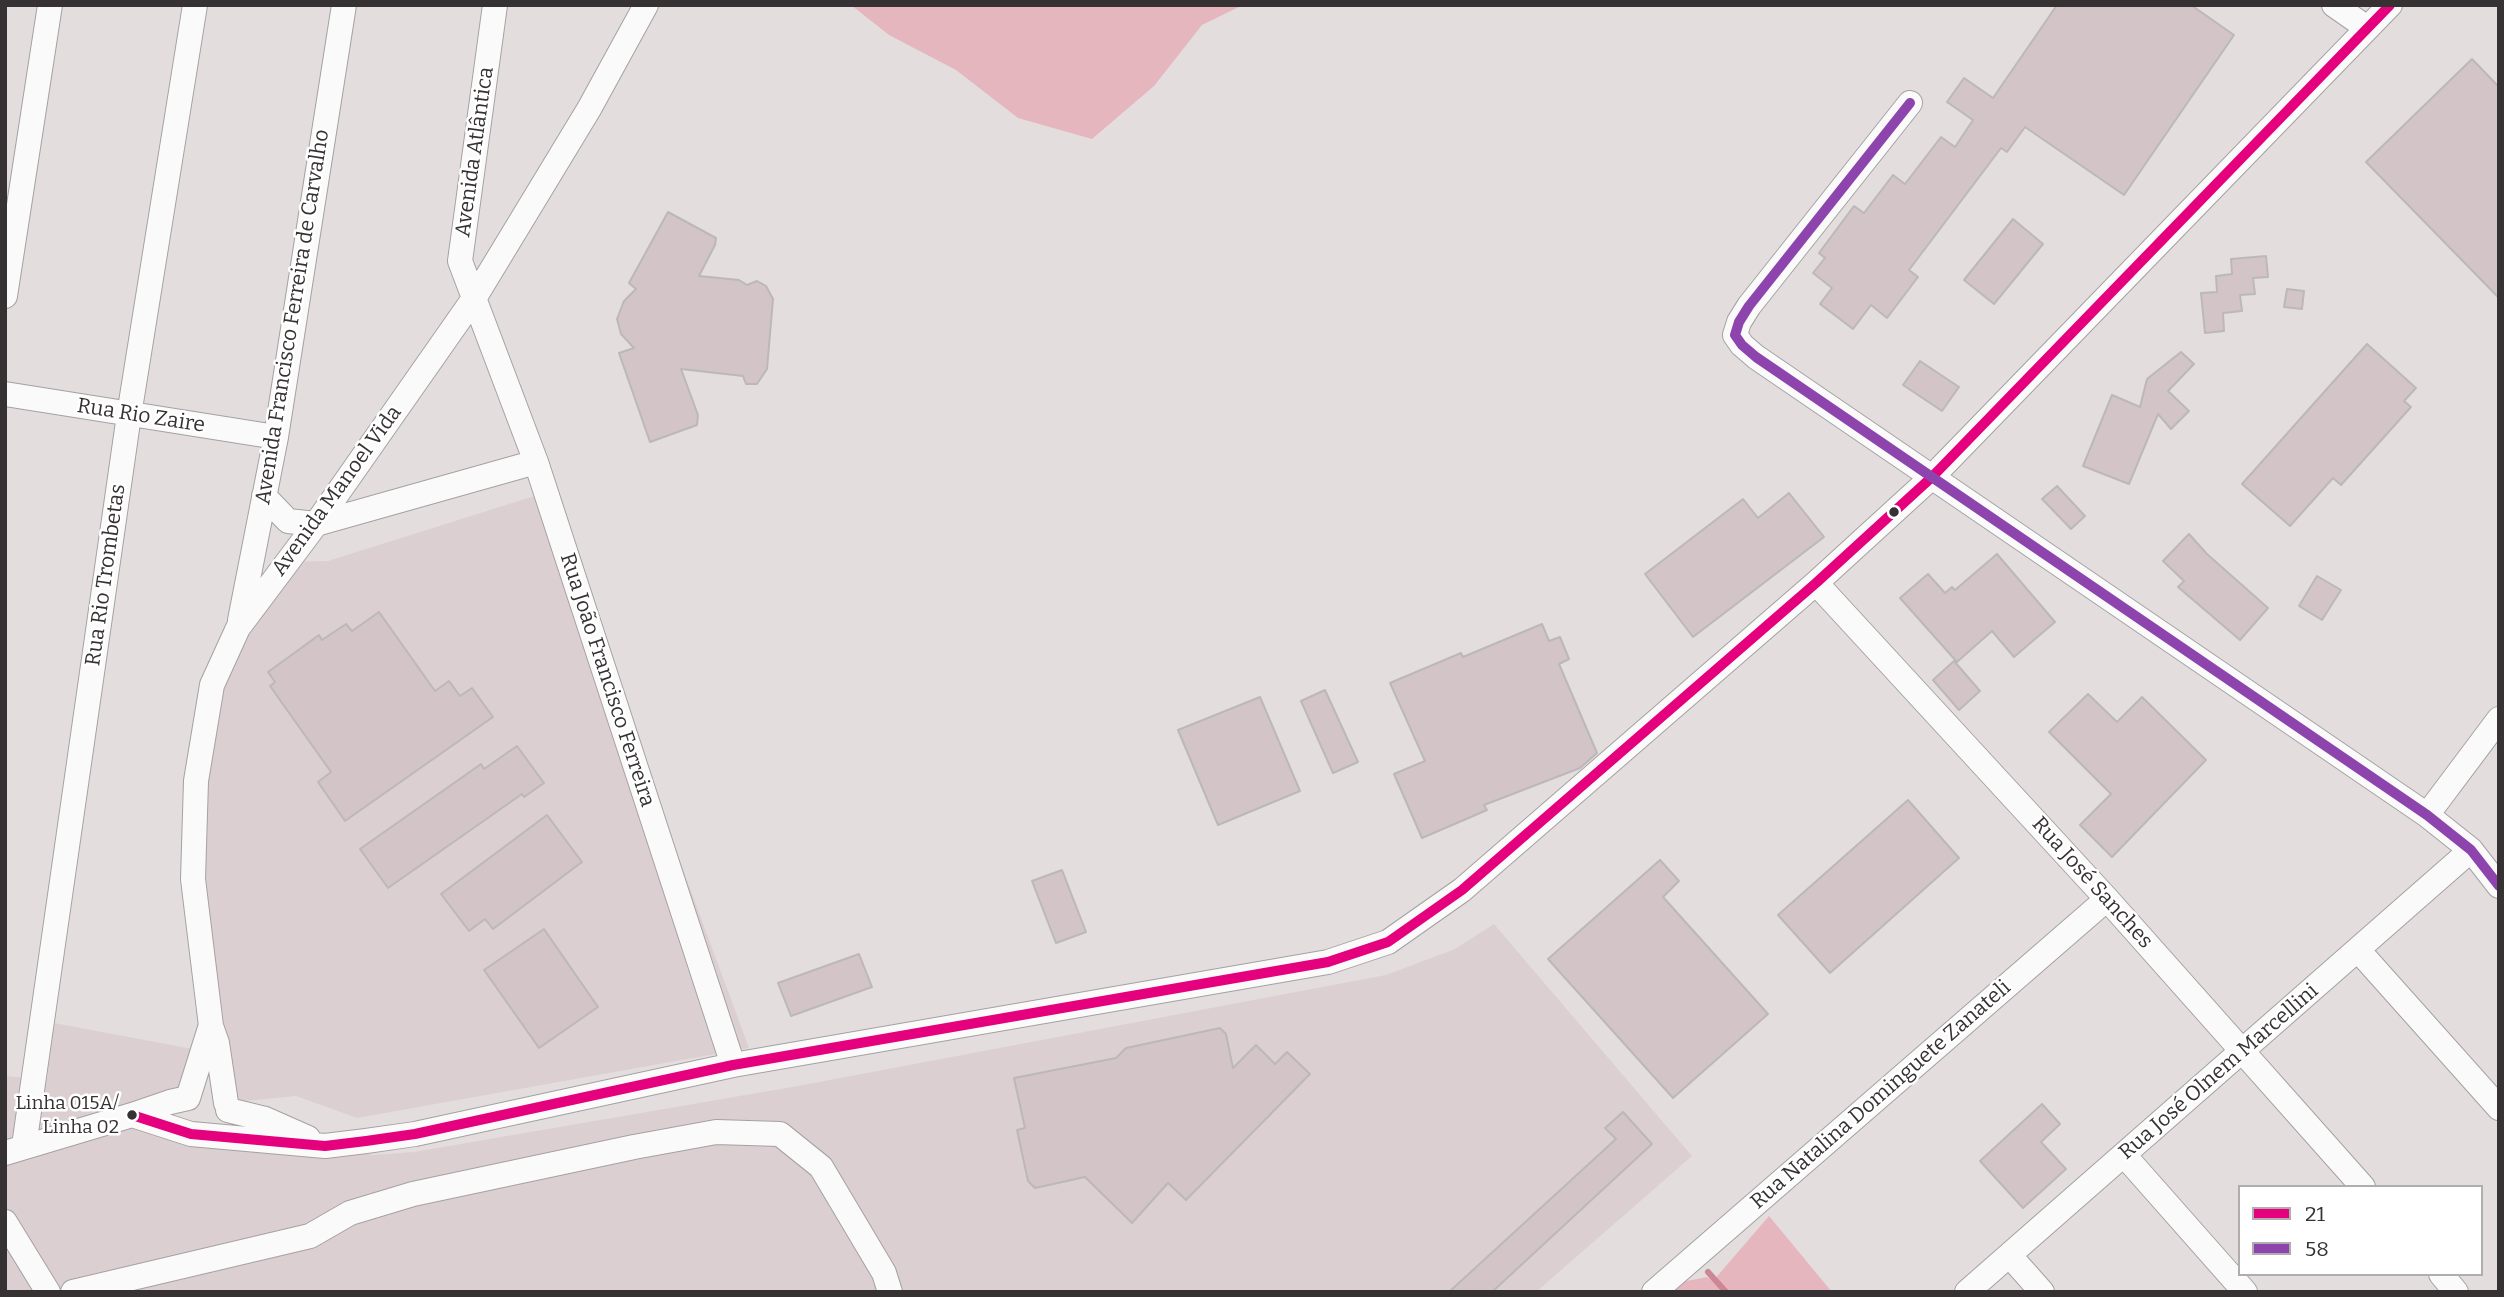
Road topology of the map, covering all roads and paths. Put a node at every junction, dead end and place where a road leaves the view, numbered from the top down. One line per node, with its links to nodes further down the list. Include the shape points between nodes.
1 (50, 5): 10 (street)
2 (195, 5): 13 (street, Rua Rio Trombetas)
3 (344, 5): 14 (street, Avenida Francisco Ferreira de Carvalho)
4 (495, 5): 11 (street, Avenida Atlântica, via 460,261)
5 (646, 5): 11 (street, Avenida Manoel Vida)
6 (2334, 5): 8 (street)
7 (2390, 5): 8 (street)
8 (2367, 27): 16 (street)
9 (1910, 103): 16 (street, via 1749,306 1735,335 1756,357)
10 (5, 296)
11 (475, 297): 15 (street, Rua João Francisco Ferreira); 18 (street, Avenida Manoel Vida)
12 (5, 394): 13 (street, Rua Rio Zaire)
13 (129, 415): 14 (street, Rua Rio Zaire); 36 (street, Rua Rio Trombetas)
14 (276, 437): 17 (street, Avenida Francisco Ferreira de Carvalho)
15 (537, 462): 18 (street); 29 (street, Rua João Francisco Ferreira)
16 (1931, 477): 19 (street); 22 (street)
17 (264, 496): 18 (street, via 288,521); 20 (street, Avenida Francisco Ferreira de Carvalho)
18 (316, 524): 20 (street, Avenida Manoel Vida)
19 (1816, 583): 25 (street, Rua José Sanches); 29 (street, via 1462,890 1388,942 1328,962)
20 (238, 628): 27 (street, Avenida Manoel Vida, via 212,685 196,781 193,879)
21 (2499, 719): 22 (street)
22 (2427, 815): 23 (street)
23 (2471, 850): 24 (street); 26 (street, Rua José Olnem Marcellini)
24 (2499, 886)
25 (2107, 899): 28 (street, Rua José Sanches); 45 (street, Rua Natalina Dominguete Zanateli)
26 (2358, 950): 28 (street, Rua José Olnem Marcellini); 32 (street)
27 (211, 1026): 30 (street, Avenida Manoel Vida); 31 (street, Avenida Manoel Vida)
28 (2243, 1051): 37 (street, Rua José Olnem Marcellini); 38 (street, Rua José Sanches)
29 (733, 1065): 35 (street, via 415,1134)
30 (188, 1098): 31 (street, via 208,1090); 33 (street); 34 (street, Avenida Manoel Vida, via 184,1118 191,1130)
31 (227, 1107): 34 (street, via 225,1125); 35 (street)
32 (2499, 1108)
33 (132, 1115): 34 (street); 36 (street)
34 (204, 1135): 35 (street)
35 (325, 1146)
36 (14, 1149)
37 (2124, 1156): 40 (street, Rua José Olnem Marcellini); 48 (street)
38 (2361, 1185)
39 (5, 1222): 42 (street)
40 (2010, 1256): 46 (street, Rua José Olnem Marcellini); 47 (street)
41 (2443, 1276): 49 (street)
42 (48, 1292)
43 (73, 1292): 44 (street, via 310,1236 350,1213 413,1194 716,1132 780,1134 821,1167 884,1273)
44 (890, 1292)
45 (1654, 1292)
46 (1966, 1292)
47 (2042, 1292)
48 (2245, 1292)
49 (2456, 1292)

